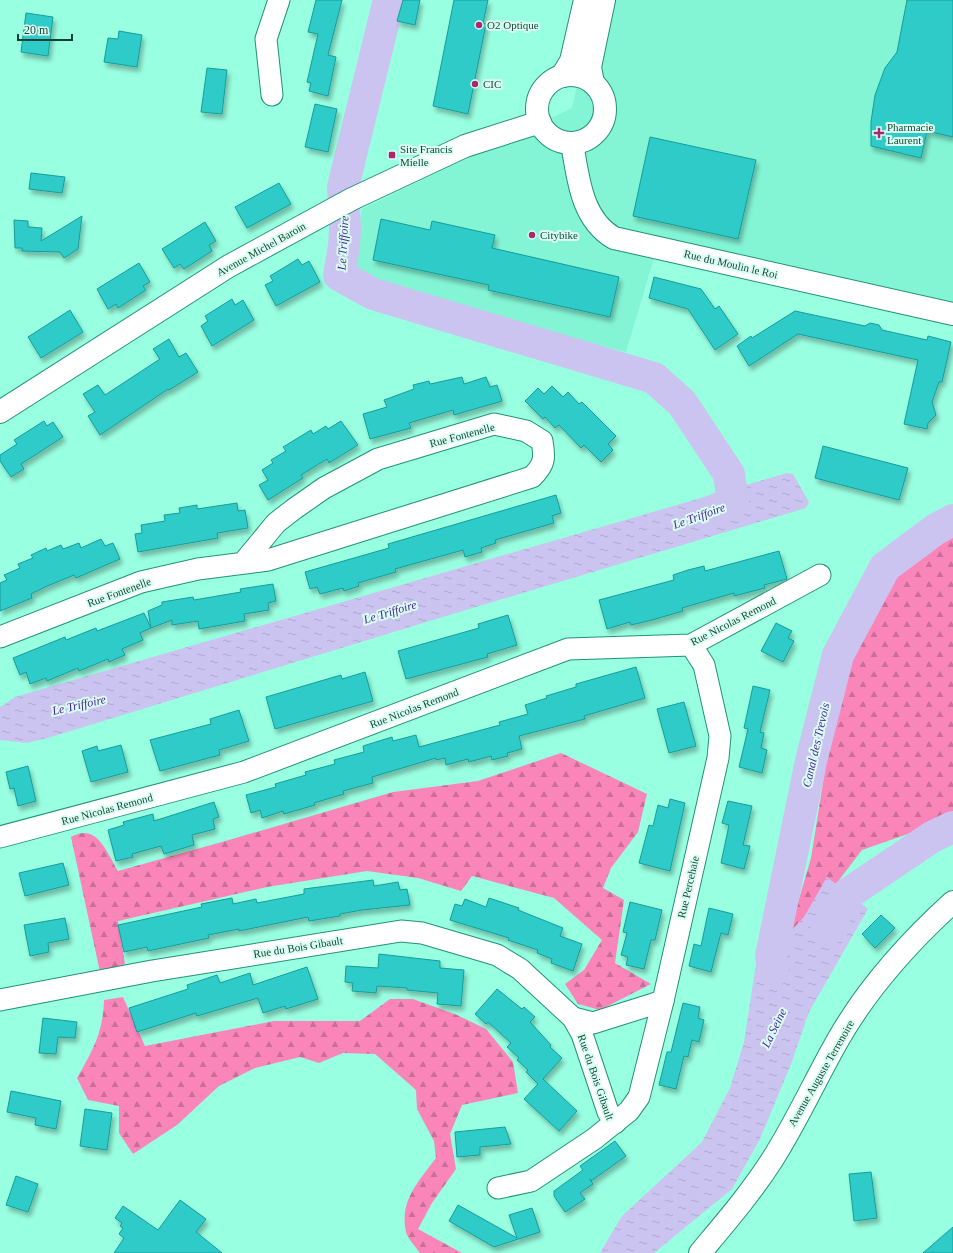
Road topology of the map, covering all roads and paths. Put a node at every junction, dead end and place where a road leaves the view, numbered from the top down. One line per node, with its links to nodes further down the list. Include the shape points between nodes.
1 (279, 0): 6 (street, via 266,39)
2 (585, 0): 4 (street, via 571,61)
3 (604, 0): 5 (street, via 590,67)
4 (562, 76): 5 (street, via 584,77); 7 (street, via 549,83 539,96 537,111)
5 (594, 83): 8 (street, via 604,98 602,124 594,134)
6 (272, 94)
7 (540, 122): 8 (street, via 548,133 560,141); 10 (street, Avenue Michel Baroin, via 465,146 328,212 229,266)
8 (572, 143): 9 (street, Rue du Moulin le Roi, via 587,209 604,232 614,238)
9 (953, 314)
10 (0, 412)
11 (243, 563): 11 (street, Rue Fontenelle, via 268,560 532,477 541,468 545,457 542,441 526,431 494,424 378,459 324,488 294,509 276,523); 13 (street, Rue Fontenelle, via 198,569 141,582)
12 (820, 575): 14 (street, Rue Nicolas Remond)
13 (0, 637)
14 (691, 645): 15 (street, Rue Nicolas Remond, via 568,649 244,772); 18 (street, Rue Percehaie, via 704,665 720,736 718,758)
15 (0, 837)
16 (953, 902): 22 (street, Avenue Auguste Terrenoire, via 894,959 867,996 840,1036 772,1160)
17 (0, 1000): 19 (street, Rue du Bois Gibault, via 152,971 401,930 422,933 497,955 520,968)
18 (663, 1001): 19 (street, Rue du Bois Gibault, via 593,1024); 20 (street, Rue Percehaie, via 639,1096 629,1111)
19 (573, 1018): 20 (street, Rue du Bois Gibault, via 582,1034 608,1112)
20 (615, 1122): 21 (street, Rue du Bois Gibault, via 532,1181)
21 (498, 1188)
22 (700, 1253)

